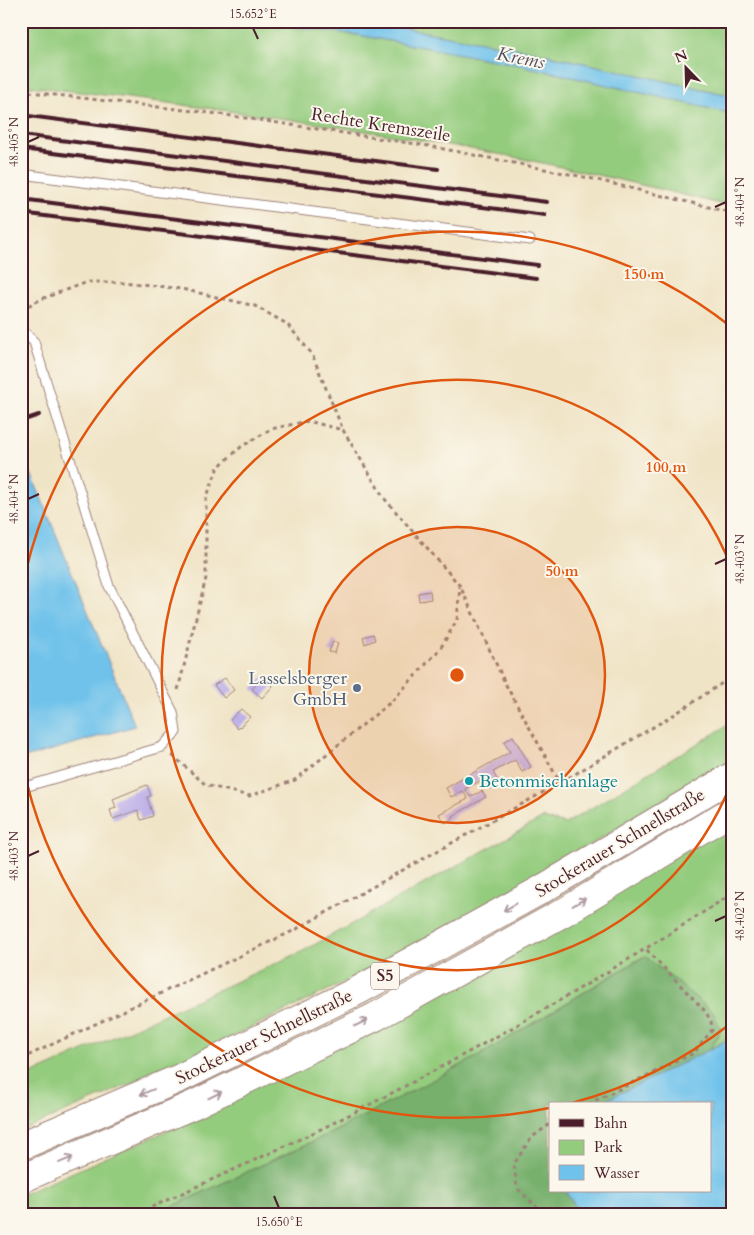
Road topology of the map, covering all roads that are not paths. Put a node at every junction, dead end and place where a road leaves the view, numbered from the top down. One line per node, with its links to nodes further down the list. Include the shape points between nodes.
1 (21, 174): 2 (lane)
2 (530, 240)
3 (21, 329): 5 (lane, via 34,342 109,586 173,712 176,732 162,747)
4 (733, 776): 7 (highway, Stockerauer Schnellstraße / S5, one-way to 7, via 539,891 359,990 180,1078)
5 (21, 788)
6 (733, 810): 8 (highway, Stockerauer Schnellstraße / S5, one-way to 6, via 193,1106 375,1017 566,910)
7 (21, 1146)
8 (21, 1179)

